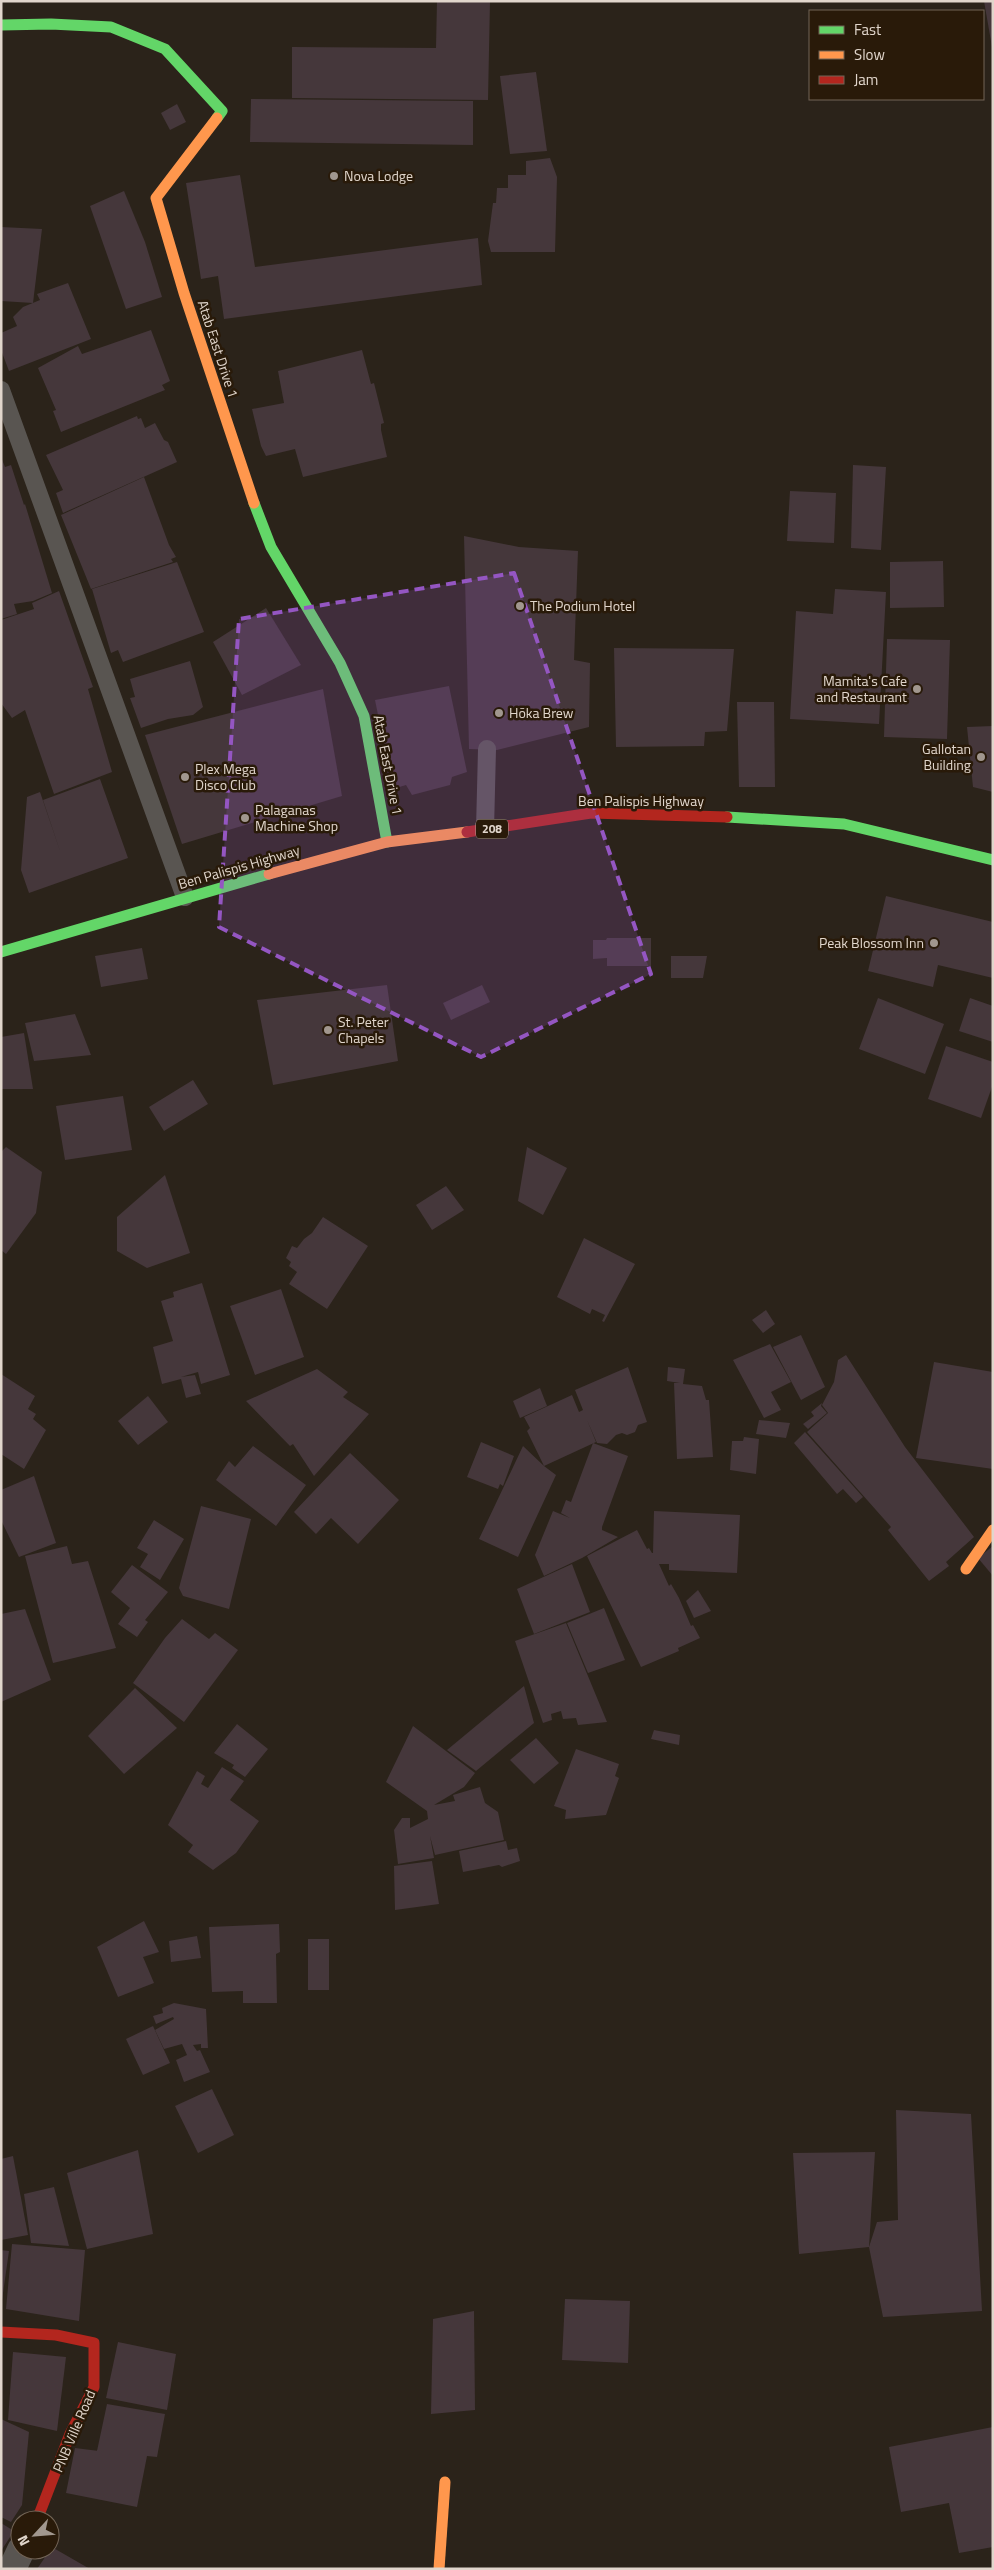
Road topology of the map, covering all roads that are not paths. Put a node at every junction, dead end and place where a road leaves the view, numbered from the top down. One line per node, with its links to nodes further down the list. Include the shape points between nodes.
1 (1, 25): 5 (street, Atab East Drive 1, via 111,27 165,49 222,111 156,198 230,435 268,539 340,663 364,716)
2 (1, 390): 7 (lane)
3 (487, 749): 4 (lane)
4 (484, 830): 5 (street, Ben Palispis Highway / 208); 6 (street, Ben Palispis Highway / 208, via 591,813 769,818 844,824)
5 (387, 842): 7 (street, Ben Palispis Highway / 208)
6 (993, 860)
7 (185, 897): 8 (street, Ben Palispis Highway / 208)
8 (1, 952)
9 (993, 1530): 10 (street)
10 (966, 1570)
11 (1, 2332): 13 (street, PNB Ville Road, via 56,2335 94,2343 94,2387 70,2434)
12 (445, 2482): 14 (street)
13 (41, 2510)
14 (438, 2569)

